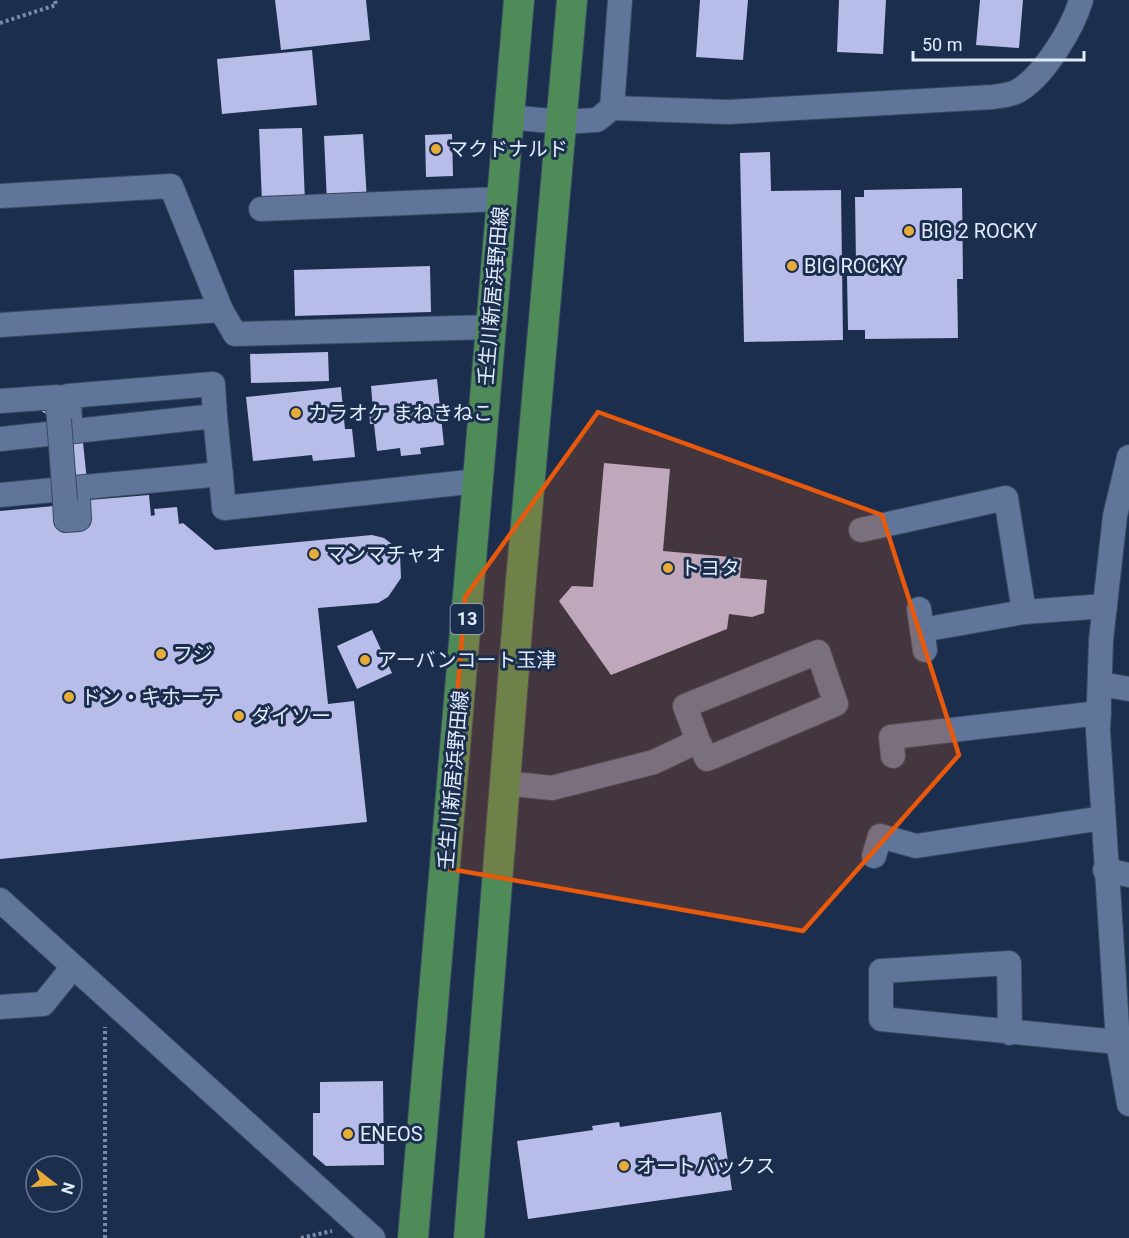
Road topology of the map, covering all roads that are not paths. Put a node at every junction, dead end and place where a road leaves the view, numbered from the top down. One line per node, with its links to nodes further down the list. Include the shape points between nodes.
1 (519, 0): 6 (main road, 壬生川新居浜野田線 / 13)
2 (572, 0): 7 (main road)
3 (620, 0): 5 (street)
4 (1081, 0): 5 (street, via 1048,62 1016,92 993,97 728,112)
5 (612, 108): 7 (street, via 597,120)
6 (509, 117): 7 (street); 9 (main road, 壬生川新居浜野田線 / 13)
7 (561, 122): 32 (main road)
8 (0, 196): 11 (street, via 171,186)
9 (501, 199): 10 (street); 13 (main road, 壬生川新居浜野田線 / 13)
10 (261, 209)
11 (221, 310): 12 (street); 13 (street, via 235,334)
12 (0, 325)
13 (491, 327): 20 (main road, 壬生川新居浜野田線 / 13)
14 (0, 401): 16 (street, via 57,397)
15 (215, 416): 16 (street, via 213,384 68,396); 17 (street); 19 (street)
16 (65, 419): 22 (street)
17 (0, 439)
18 (1128, 466): 24 (street, via 1115,516)
19 (221, 474): 20 (street, via 224,508); 21 (street)
20 (478, 481): 44 (main road, 壬生川新居浜野田線 / 13)
21 (0, 495)
22 (71, 499)
23 (861, 530): 25 (street, via 1006,498)
24 (1114, 594): 25 (street); 27 (street)
25 (1024, 612): 26 (street)
26 (922, 630)
27 (1100, 684): 28 (street); 29 (street)
28 (1129, 689)
29 (1098, 713): 31 (street, via 891,737); 33 (street)
30 (698, 741): 30 (street, via 685,706 818,652 836,704 707,759); 32 (street, via 654,762 552,788)
31 (893, 756)
32 (504, 783): 45 (main road)
33 (1103, 818): 34 (street, via 916,846 880,836); 35 (street)
34 (874, 856)
35 (1105, 870): 36 (street); 41 (street)
36 (1129, 875)
37 (0, 900): 38 (street)
38 (73, 967): 39 (street, via 43,1004); 43 (street)
39 (0, 1007)
40 (1010, 1033): 40 (street, via 881,1019 880,971 1009,963); 41 (street)
41 (1121, 1034): 42 (street)
42 (1129, 1104)
43 (373, 1238)
44 (413, 1238)
45 (469, 1238)

